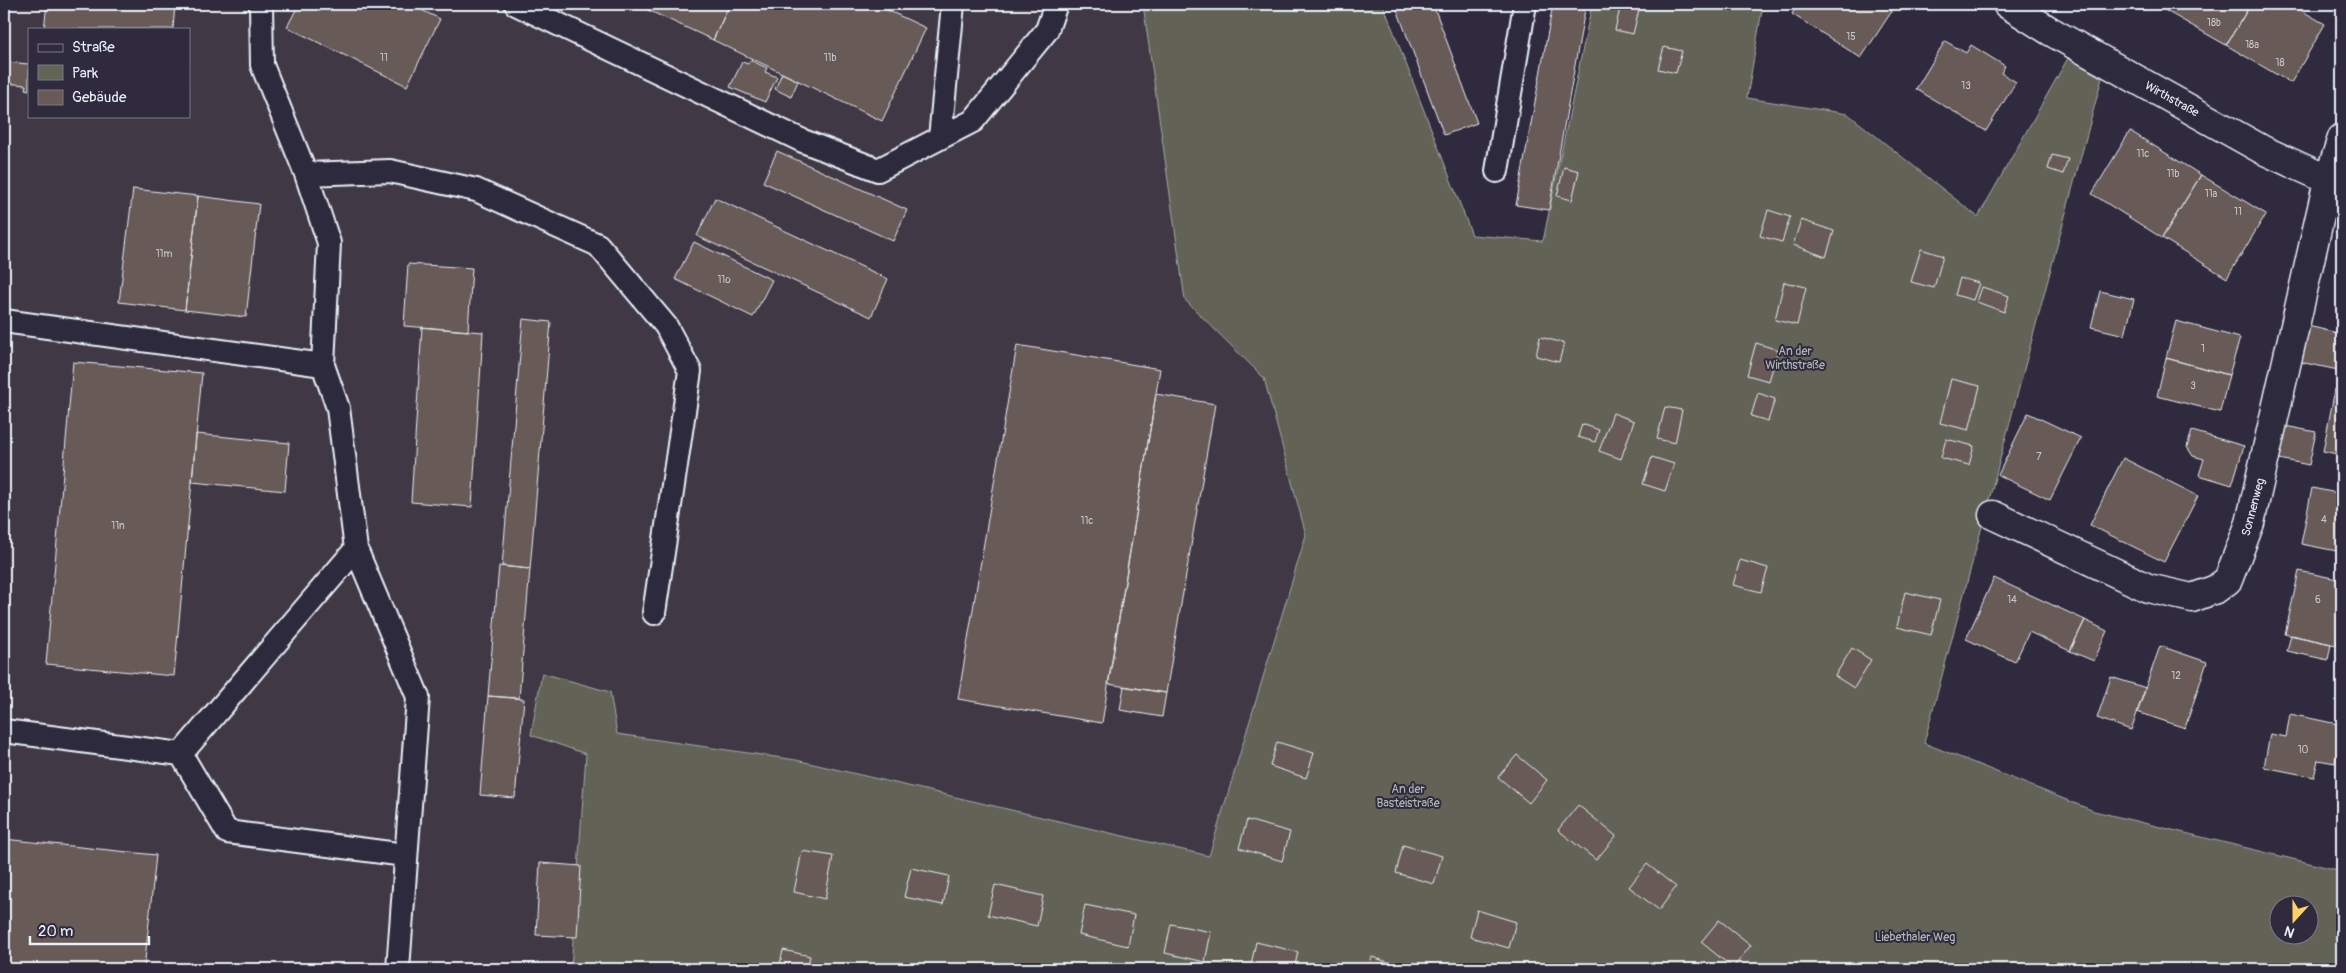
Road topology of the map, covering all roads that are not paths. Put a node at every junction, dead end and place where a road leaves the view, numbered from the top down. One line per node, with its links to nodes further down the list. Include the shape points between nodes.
1 (260, 4): 10 (lane, via 262,65)
2 (516, 4): 7 (lane, via 803,141 878,170)
3 (953, 4): 7 (lane)
4 (1056, 4): 7 (lane, via 1047,30 973,121)
5 (1525, 4): 9 (lane)
6 (2007, 4): 11 (street, Wirthstraße, via 2263,150)
7 (940, 138)
8 (2342, 138): 11 (street, Sonnenweg)
9 (1497, 170)
10 (306, 174): 13 (lane, via 329,243); 16 (lane, via 390,171 476,190 598,245 666,326 690,371)
11 (2335, 184): 14 (street, Sonnenweg, via 2250,523 2228,580 2216,589 2192,598 2148,588)
12 (4, 321): 13 (lane)
13 (323, 365): 15 (lane, via 338,408)
14 (1993, 515)
15 (356, 549): 18 (lane); 19 (lane, via 418,697)
16 (654, 613)
17 (4, 731): 18 (lane)
18 (181, 754): 19 (lane, via 227,832)
19 (405, 855): 20 (lane)
20 (398, 969)

